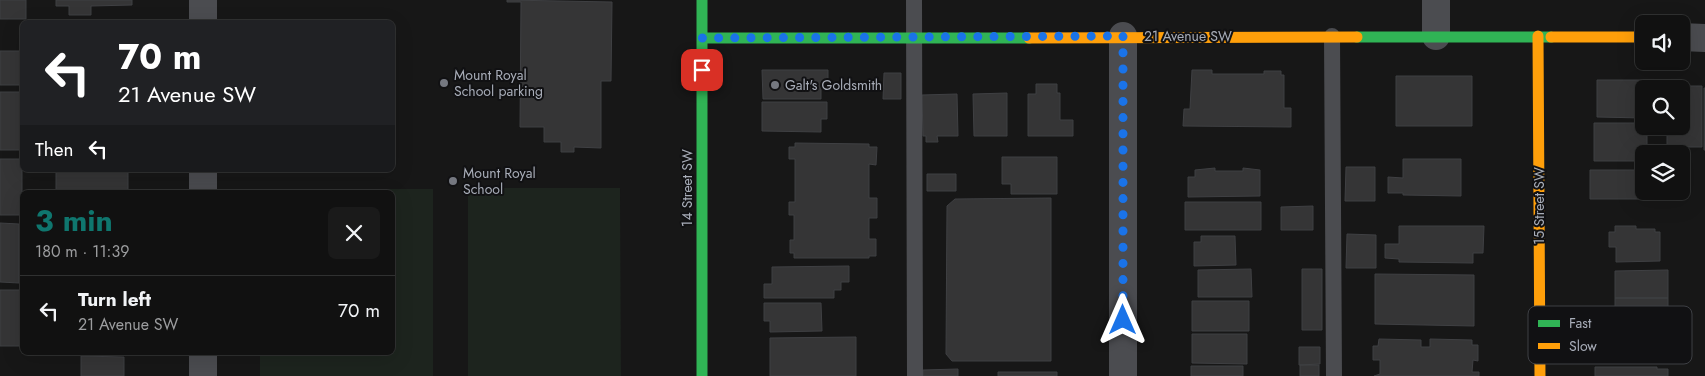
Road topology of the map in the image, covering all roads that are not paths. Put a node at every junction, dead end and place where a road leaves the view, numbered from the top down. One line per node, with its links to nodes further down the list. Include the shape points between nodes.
1 (203, 0): 5 (street)
2 (702, 0): 13 (street, 14 Street SW)
3 (914, 0): 10 (lane)
4 (1436, 0): 8 (street)
5 (203, 20)
6 (1123, 36): 7 (street, 21 Avenue SW); 10 (street, 21 Avenue SW); 22 (street)
7 (1332, 36): 8 (street, 21 Avenue SW); 23 (lane)
8 (1436, 36): 9 (street, 21 Avenue SW)
9 (1538, 36): 11 (street, 21 Avenue SW); 17 (street, 15 Street SW)
10 (914, 37): 13 (street, 21 Avenue SW); 21 (lane)
11 (1635, 37)
12 (1690, 37): 14 (street)
13 (702, 38): 20 (street, 14 Street SW)
14 (1705, 38)
15 (203, 172): 16 (street)
16 (203, 190)
17 (1540, 306)
18 (203, 355): 19 (street)
19 (203, 376)
20 (702, 376)
21 (915, 376)
22 (1123, 376)
23 (1334, 376)

